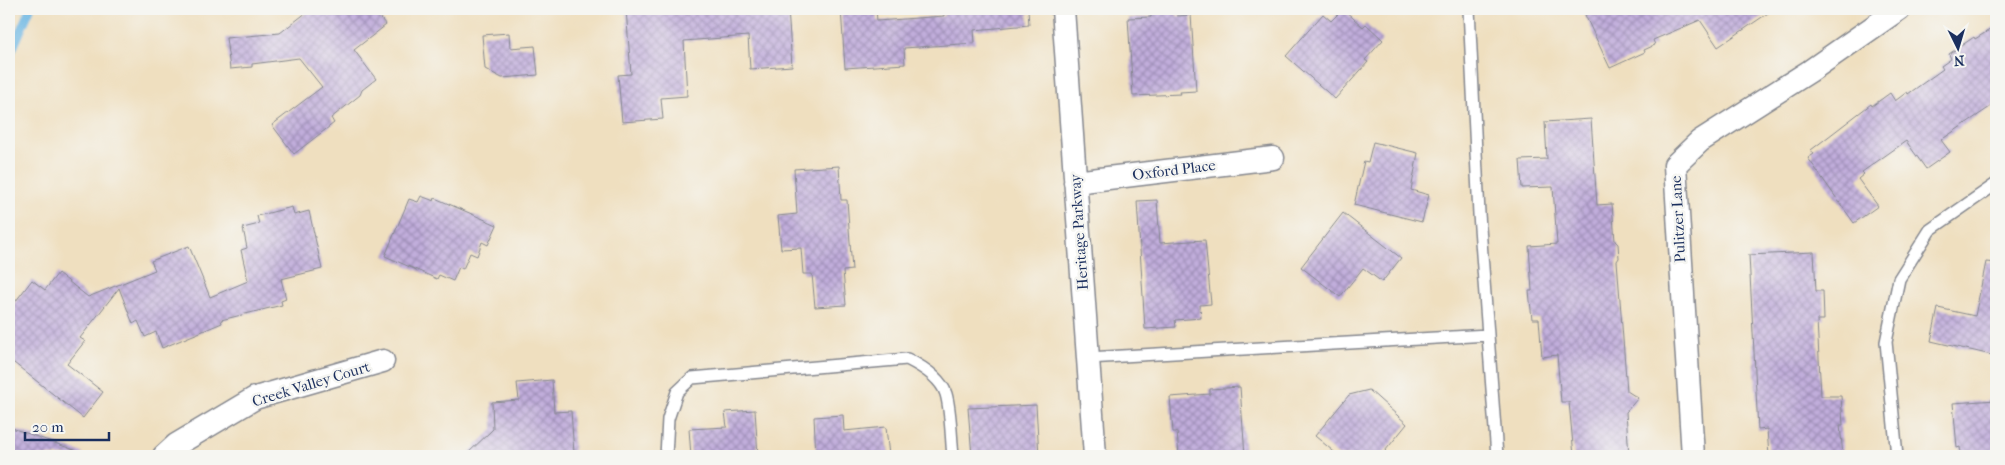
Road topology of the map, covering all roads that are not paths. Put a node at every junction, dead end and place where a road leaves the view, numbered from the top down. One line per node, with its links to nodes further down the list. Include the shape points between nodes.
1 (1062, 9): 5 (street, Heritage Parkway)
2 (1469, 9): 7 (lane)
3 (1900, 9): 15 (street, Pulitzer Lane, via 1700,141 1675,165)
4 (1273, 158): 5 (street, Oxford Place)
5 (1075, 182): 8 (street, Heritage Parkway)
6 (1996, 184): 16 (lane, via 1930,230 1899,279 1886,342)
7 (1488, 335): 8 (lane); 14 (lane)
8 (1088, 358): 13 (street, Heritage Parkway)
9 (383, 361): 10 (street, Creek Valley Court, via 255,398 176,445)
10 (164, 456)
11 (666, 456): 12 (lane, via 668,419 678,392 692,378 907,359 922,366 946,393)
12 (953, 456)
13 (1095, 456)
14 (1497, 456)
15 (1692, 456)
16 (1897, 456)

